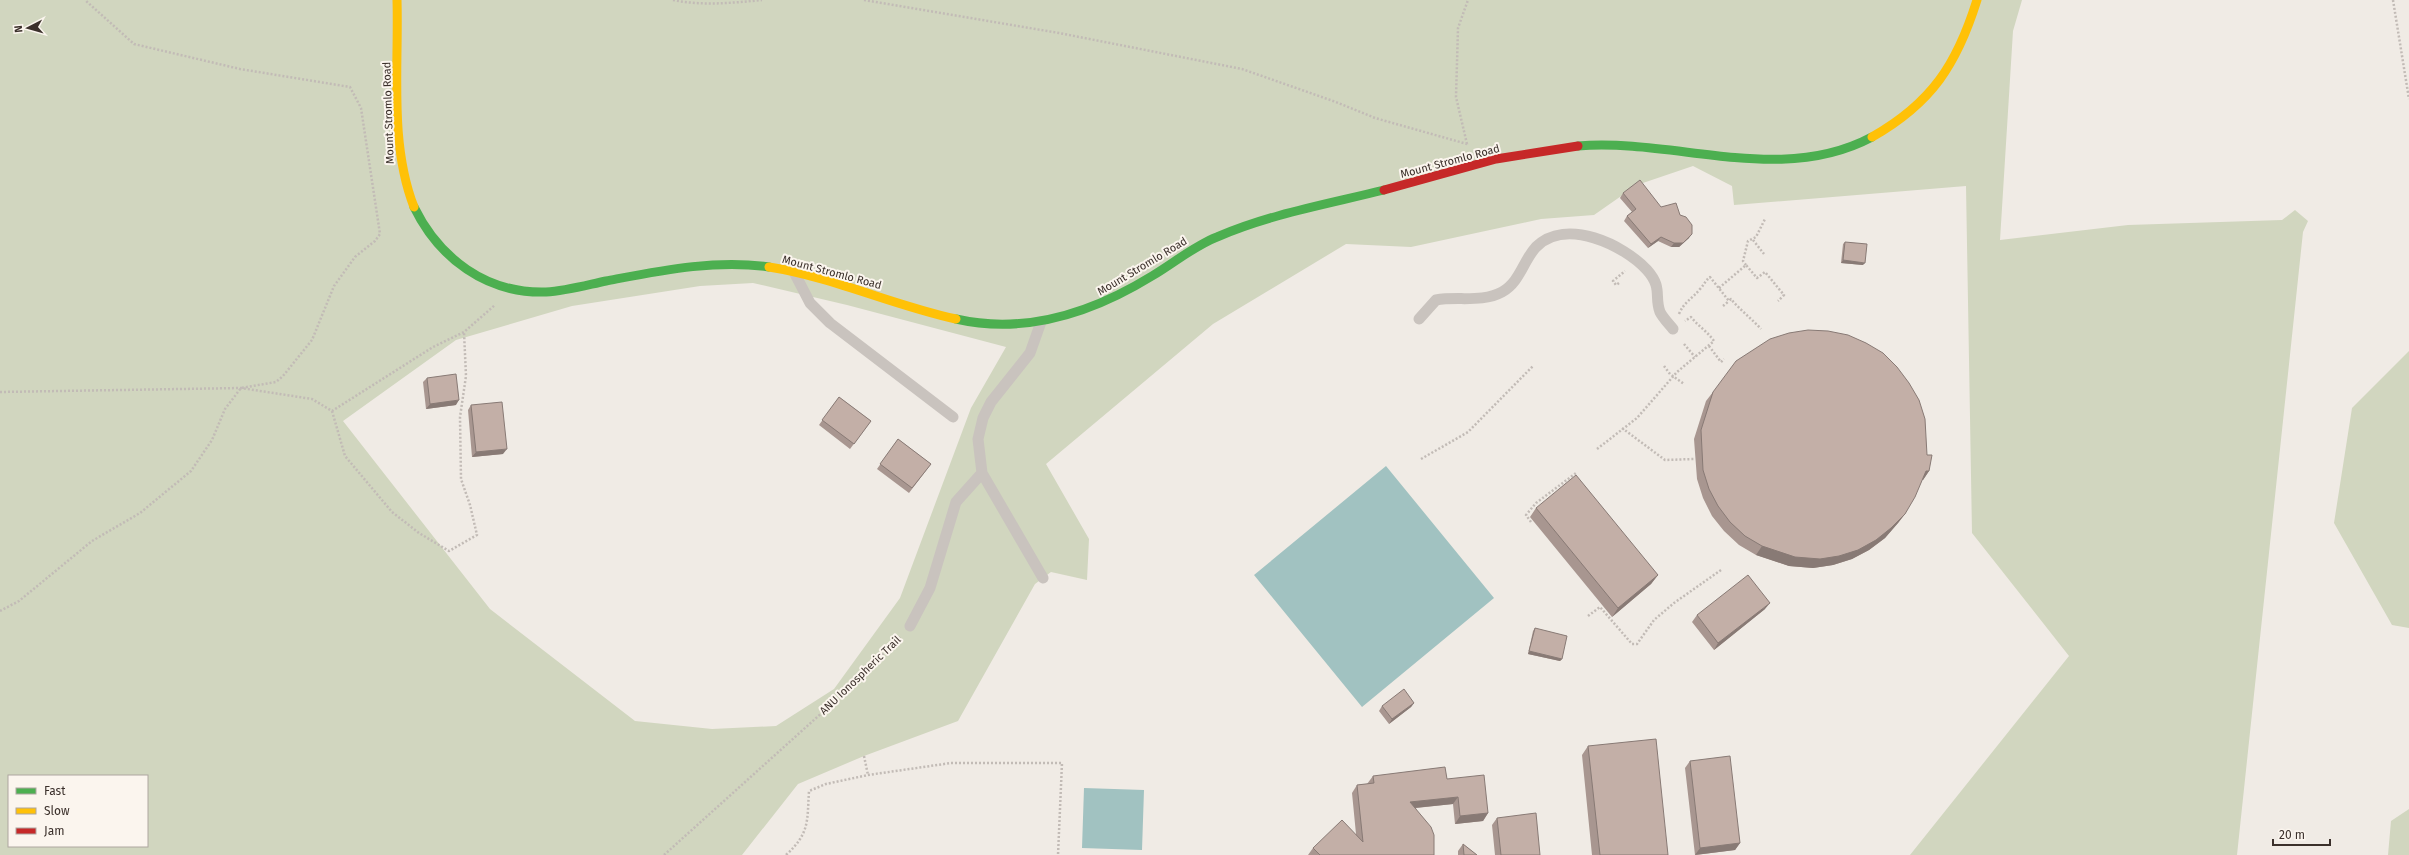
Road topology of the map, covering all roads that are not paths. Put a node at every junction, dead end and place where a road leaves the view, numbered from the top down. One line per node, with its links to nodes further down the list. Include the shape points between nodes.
1 (397, 0): 3 (street, Mount Stromlo Road, via 399,145 408,194 428,235 445,254 477,277 514,290 547,292 683,266 747,264)
2 (1977, 0): 5 (street, Mount Stromlo Road, via 1966,35 1951,65 1931,90 1910,110 1858,144 1788,161 1716,157 1615,146 1530,152 1260,220 1212,238 1127,292 1094,309)
3 (793, 272): 5 (street, Mount Stromlo Road, via 940,315 979,323 1018,325); 7 (lane, via 810,303 830,323)
4 (1419, 319): 6 (lane, via 1436,300 1482,298 1502,292 1511,285 1537,246 1560,236 1575,235 1591,236 1606,241 1647,270 1658,286 1660,312)
5 (1041, 322): 8 (lane, via 1030,353 991,402 983,418 978,439)
6 (1673, 329)
7 (953, 417)
8 (982, 473): 9 (lane); 10 (lane, ANU Ionospheric Trail, via 956,502 930,588)
9 (1043, 578)
10 (910, 626)

